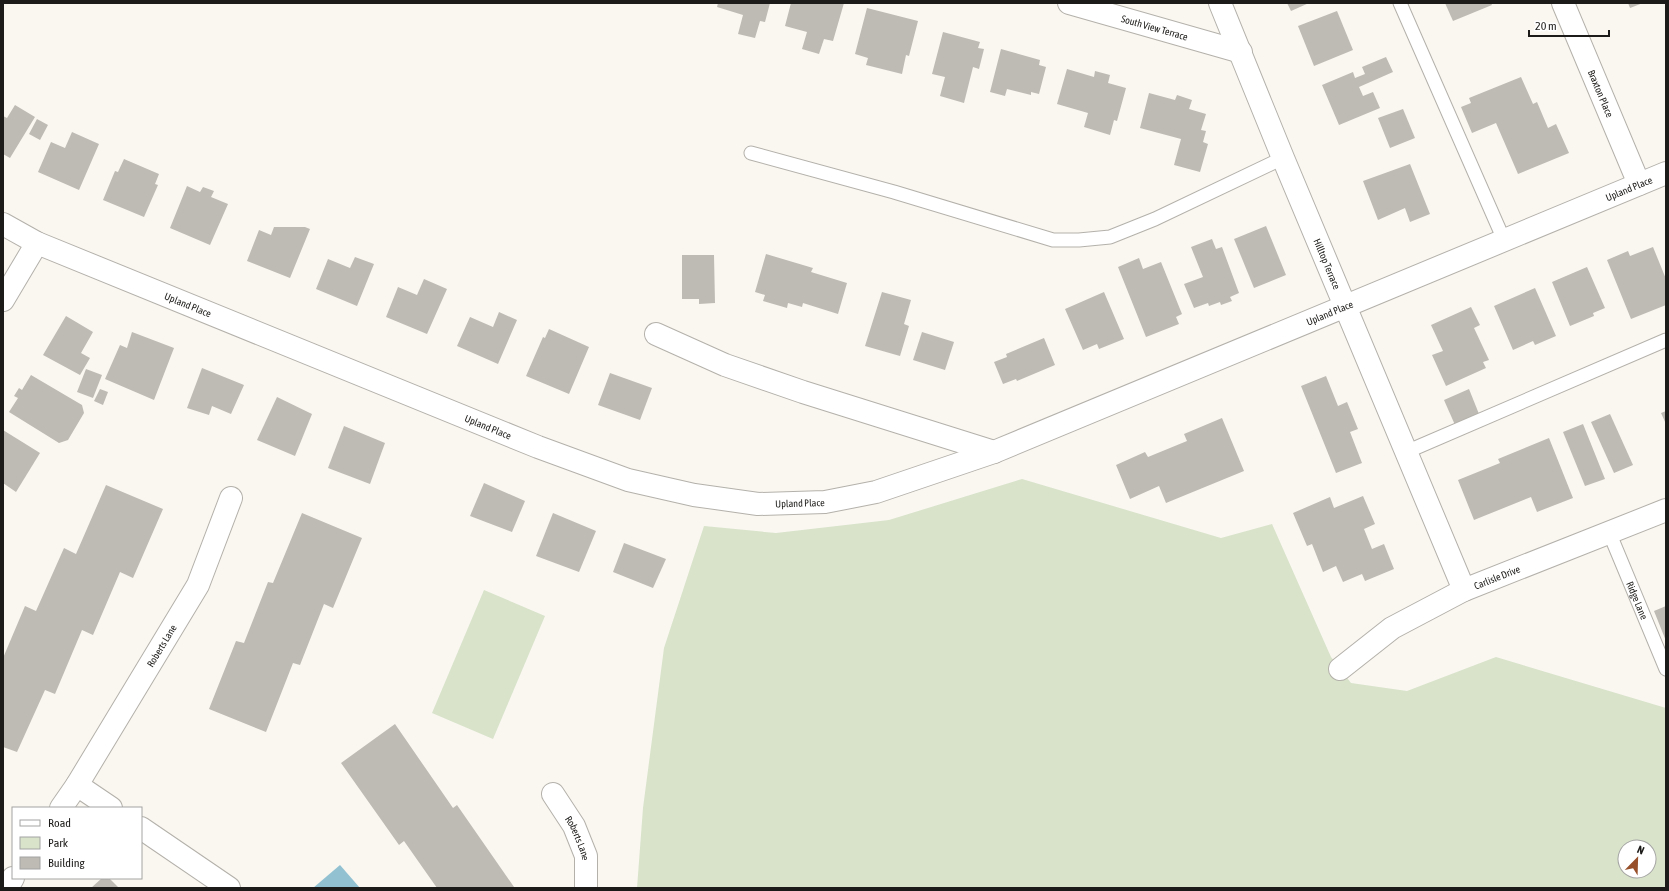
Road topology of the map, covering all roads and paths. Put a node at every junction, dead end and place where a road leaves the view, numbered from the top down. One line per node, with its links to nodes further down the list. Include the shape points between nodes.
1 (1069, 3): 5 (street, South View Terrace)
2 (1220, 3): 5 (street, Hilltop Terrace)
3 (1400, 3): 11 (lane)
4 (1563, 3): 9 (street, Braxton Place)
5 (1241, 52): 7 (street, Hilltop Terrace)
6 (751, 153): 7 (lane, via 894,192 1053,240 1110,237 1155,219)
7 (1283, 158): 14 (street, Hilltop Terrace)
8 (1666, 173): 9 (street, Upland Place)
9 (1639, 184): 11 (street, Upland Place)
10 (3, 224): 12 (street, Upland Place)
11 (1504, 240): 14 (street, Upland Place)
12 (37, 243): 13 (street); 17 (street, Upland Place, via 538,447 628,480 694,495 758,504 824,502 876,492)
13 (3, 300)
14 (1345, 306): 17 (street, Upland Place); 18 (street, Hilltop Terrace)
15 (656, 334): 17 (street, via 732,368)
16 (1666, 340): 18 (lane)
17 (994, 452)
18 (1406, 452): 22 (street, Hilltop Terrace)
19 (231, 498): 25 (street, Roberts Lane, via 198,585)
20 (1666, 510): 21 (street, Carlisle Drive)
21 (1609, 532): 22 (street, Carlisle Drive); 24 (lane, Ridge Lane)
22 (1464, 590): 23 (street, Carlisle Drive, via 1392,628)
23 (1340, 669)
24 (1666, 669)
25 (77, 785): 27 (street, Roberts Lane); 28 (street)
26 (553, 794): 33 (street, Roberts Lane, via 574,826 586,856)
27 (62, 807)
28 (110, 807)
29 (142, 829): 32 (street)
30 (12, 879): 31 (street)
31 (7, 888)
32 (229, 888)
33 (586, 888)

